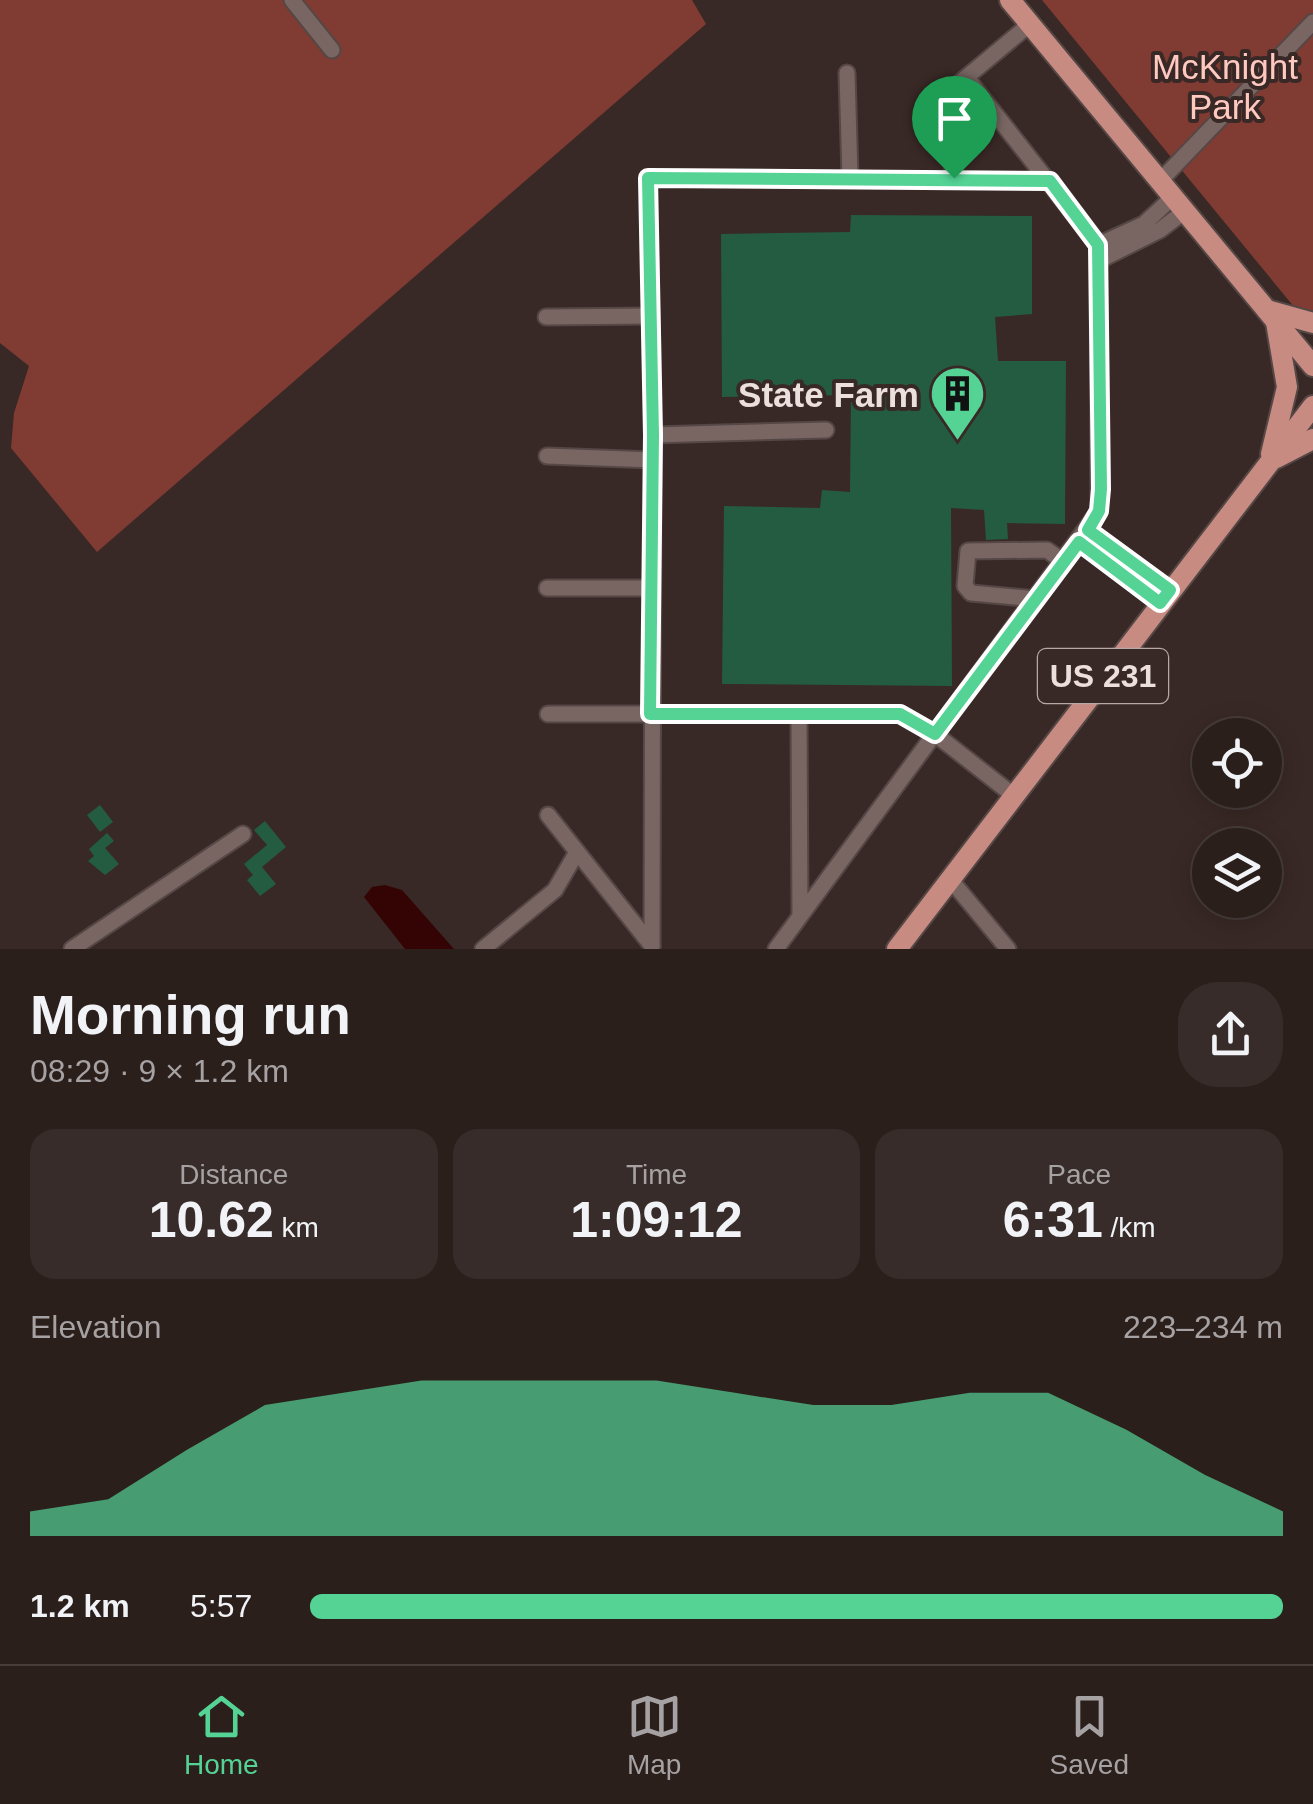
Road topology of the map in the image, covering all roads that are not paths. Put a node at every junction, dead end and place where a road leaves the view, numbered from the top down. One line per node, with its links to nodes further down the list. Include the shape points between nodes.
1 (292, 0): 5 (street)
2 (1010, 0): 4 (main road)
3 (1313, 22): 11 (street)
4 (1030, 24): 7 (street); 11 (main road)
5 (332, 50)
6 (846, 74): 8 (street)
7 (967, 78): 9 (street, via 951,97); 10 (street)
8 (850, 178): 9 (street); 13 (street, via 648,178)
9 (954, 178): 10 (street)
10 (1050, 181): 12 (street)
11 (1173, 197): 12 (street, via 1160,230); 14 (main road)
12 (1099, 252): 25 (street, via 1101,489 1099,511)
13 (651, 316): 15 (street); 20 (street)
14 (1271, 316): 16 (main road); 17 (main road); 24 (main road, via 1287,387)
15 (546, 317)
16 (1313, 323)
17 (1313, 366)
18 (1313, 406): 24 (main road, US 231)
19 (826, 430): 20 (street)
20 (653, 435): 23 (street)
21 (1313, 439): 24 (main road)
22 (547, 456): 23 (street)
23 (653, 460): 28 (street)
24 (1270, 461): 29 (main road, US 231)
25 (1084, 536): 26 (street); 29 (street)
26 (1064, 562): 30 (street); 30 (street, via 1047,550 977,548 964,556 971,594)
27 (547, 588): 28 (street)
28 (652, 588): 32 (street)
29 (1164, 596): 35 (main road, US 231)
30 (1036, 599): 34 (street)
31 (548, 714): 32 (street)
32 (650, 714): 33 (street); 41 (street)
33 (799, 714): 34 (street, via 900,714); 40 (street)
34 (935, 734): 35 (street); 40 (street)
35 (1012, 795): 39 (main road, US 231)
36 (548, 815): 38 (street)
37 (243, 834): 42 (street)
38 (577, 852): 41 (street); 43 (street, via 555,890)
39 (950, 879): 45 (main road, US 231); 46 (street)
40 (800, 916): 44 (street)
41 (653, 947)
42 (72, 949)
43 (483, 949)
44 (776, 949)
45 (897, 949)
46 (1008, 949)

